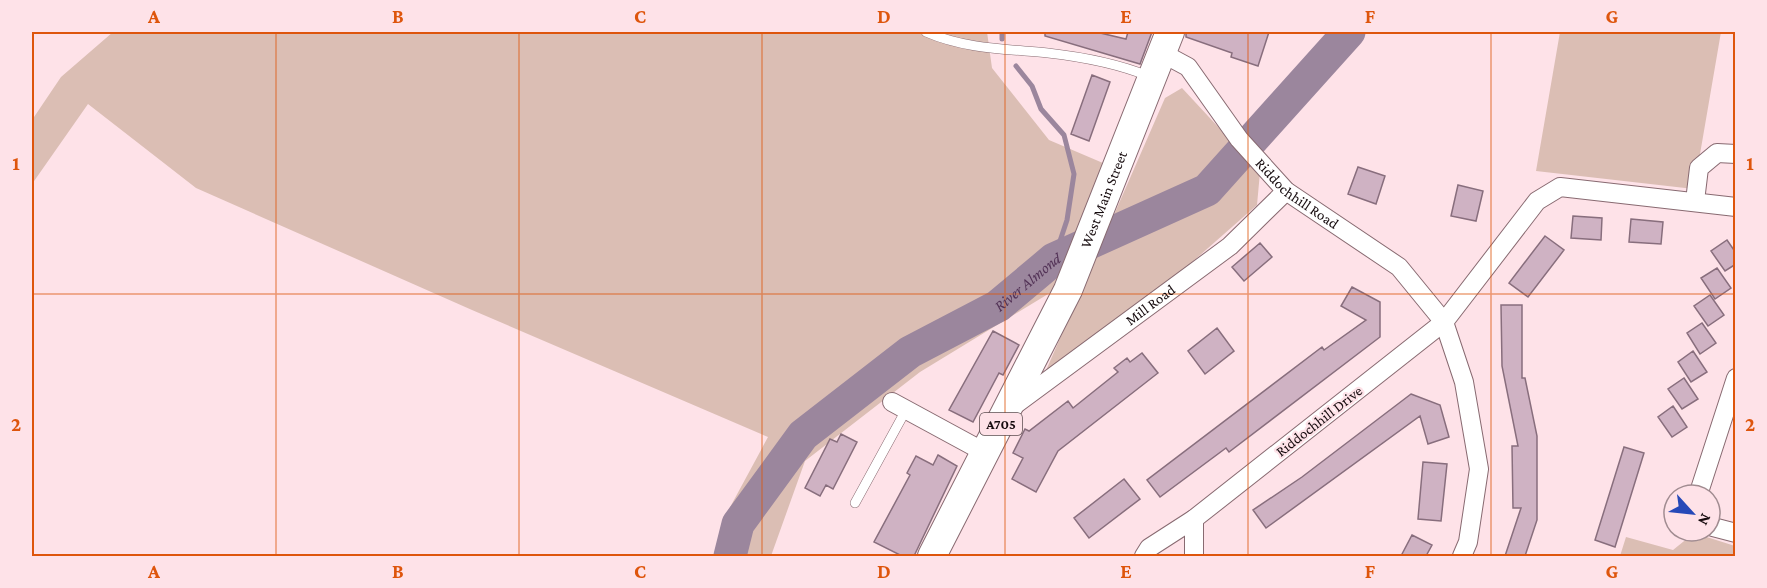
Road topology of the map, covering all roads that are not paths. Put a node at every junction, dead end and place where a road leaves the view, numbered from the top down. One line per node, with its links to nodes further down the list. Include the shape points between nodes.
1 (926, 32): 2 (lane, via 961,45 1052,53 1120,65)
2 (1161, 54): 4 (street, Riddochhill Road, via 1188,67 1239,139); 10 (main road, West Main Street / A705, via 1068,290)
3 (1736, 154): 5 (street, via 1717,153 1699,168)
4 (1286, 191): 7 (street, Riddochhill Road, via 1399,267); 10 (street, Mill Road, via 1230,246)
5 (1695, 201): 6 (street); 7 (street, via 1560,187 1537,201)
6 (1736, 207)
7 (1444, 322): 14 (street, Riddochhill Drive); 18 (street, Riddochhill Road, via 1464,382 1479,469 1468,542)
8 (1736, 378): 12 (street)
9 (899, 406): 11 (street); 13 (lane)
10 (1010, 408): 11 (main road, West Main Street / A705)
11 (986, 453): 15 (main road, West Main Street / A705)
12 (1702, 483)
13 (855, 503)
14 (1194, 519): 16 (street, Riddochhill Drive, via 1149,548); 17 (street)
15 (932, 556)
16 (1144, 556)
17 (1194, 556)
18 (1462, 556)

